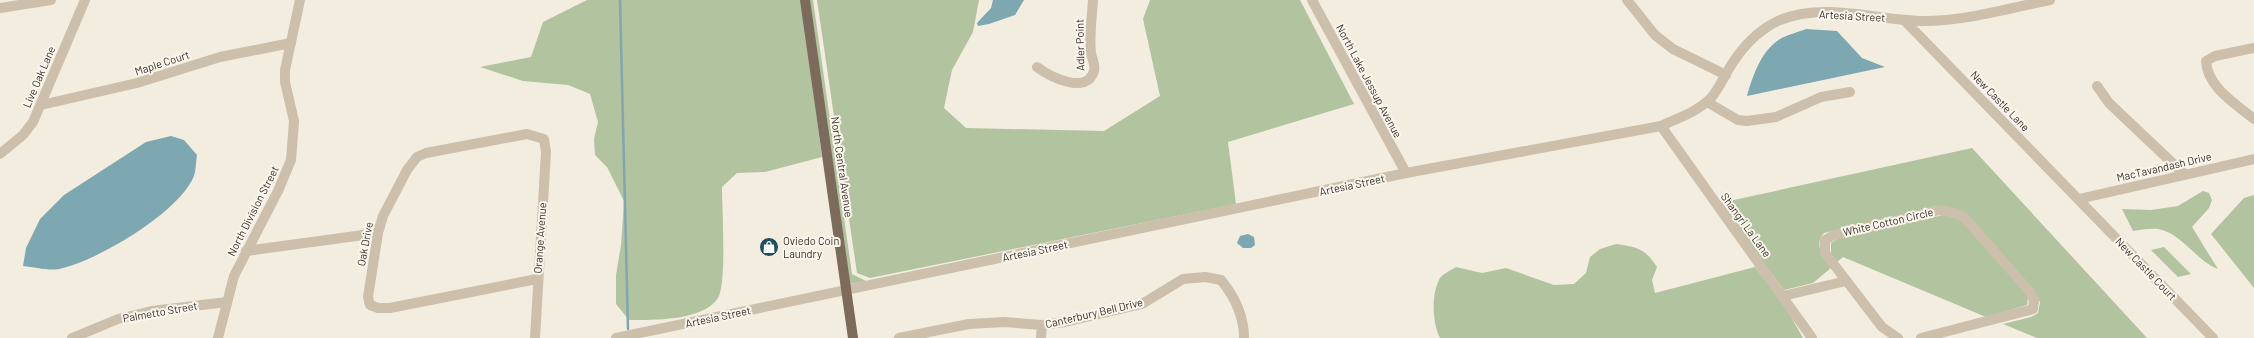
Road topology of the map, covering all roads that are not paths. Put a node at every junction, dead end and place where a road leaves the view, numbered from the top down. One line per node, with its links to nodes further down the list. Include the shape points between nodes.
1 (51, 0): 9 (street)
2 (86, 0): 18 (street, Live Oak Lane)
3 (300, 0): 11 (street, North Division Street)
4 (805, 0): 31 (main road, North Central Avenue)
5 (1093, 0): 13 (street, Adler Point, via 1091,50 1095,70 1092,76 1085,81 1068,82 1058,80)
6 (1312, 0): 24 (street, North Lake Jessup Avenue)
7 (1627, 0): 14 (street, via 1655,35 1673,49)
8 (2050, 0): 10 (street, Artesia Street, via 1952,19)
9 (0, 8)
10 (1904, 20): 14 (street, Artesia Street, via 1829,12 1781,19 1760,31 1744,45); 26 (street, New Castle Lane)
11 (291, 43): 18 (street, Maple Court, via 220,57 137,83); 28 (street, North Division Street, via 285,70 285,82 294,121 291,160 278,191)
12 (2254, 48): 19 (street, via 2215,56 2206,61 2205,67 2207,75 2215,84)
13 (1037, 67)
14 (1726, 75): 17 (street, Artesia Street)
15 (2097, 86): 25 (street, via 2109,103)
16 (1850, 92): 17 (street, via 1821,98 1776,117 1747,121 1738,120)
17 (1707, 102): 20 (street, Artesia Street)
18 (41, 105): 22 (street, Live Oak Lane, via 23,135)
19 (2254, 119)
20 (1661, 126): 24 (street, Artesia Street); 32 (street, Shangri La Lane)
21 (544, 139): 27 (street, Oak Drive, via 527,134 426,153 417,158 406,170 383,216); 29 (street, Orange Avenue, via 546,152)
22 (0, 154)
23 (2254, 159): 25 (street, MacTavandash Drive)
24 (1406, 173): 31 (street, Artesia Street)
25 (2184, 174): 26 (street, MacTavandash Drive)
26 (2079, 200): 46 (street, New Castle Court)
27 (378, 233): 28 (street); 29 (street, Oak Drive, via 368,297 370,305 378,308 390,308)
28 (246, 251): 33 (street, North Division Street, via 234,276)
29 (537, 279): 37 (street, Orange Avenue)
30 (1846, 281): 32 (street); 44 (street, White Cotton Circle, via 1882,327); 45 (street, White Cotton Circle, via 1825,253 1828,237 1940,210 1965,218 2030,292 2034,300 2033,309)
31 (846, 290): 38 (street, Artesia Street); 39 (main road, North Central Avenue)
32 (1783, 296): 43 (street, Shangri La Lane)
33 (227, 302): 35 (street, Palmetto Street, via 152,311 118,319); 36 (street, North Division Street)
34 (1042, 325): 40 (street, Canterbury Bell Drive, via 1004,322 969,324); 41 (street); 42 (street, Canterbury Bell Drive, via 1142,304 1183,279 1205,277 1221,280 1234,296 1244,324)
35 (72, 338)
36 (218, 338)
37 (535, 338)
38 (616, 338)
39 (853, 338)
40 (899, 338)
41 (1041, 338)
42 (1244, 338)
43 (1812, 338)
44 (1898, 338)
45 (1921, 338)
46 (2213, 338)

